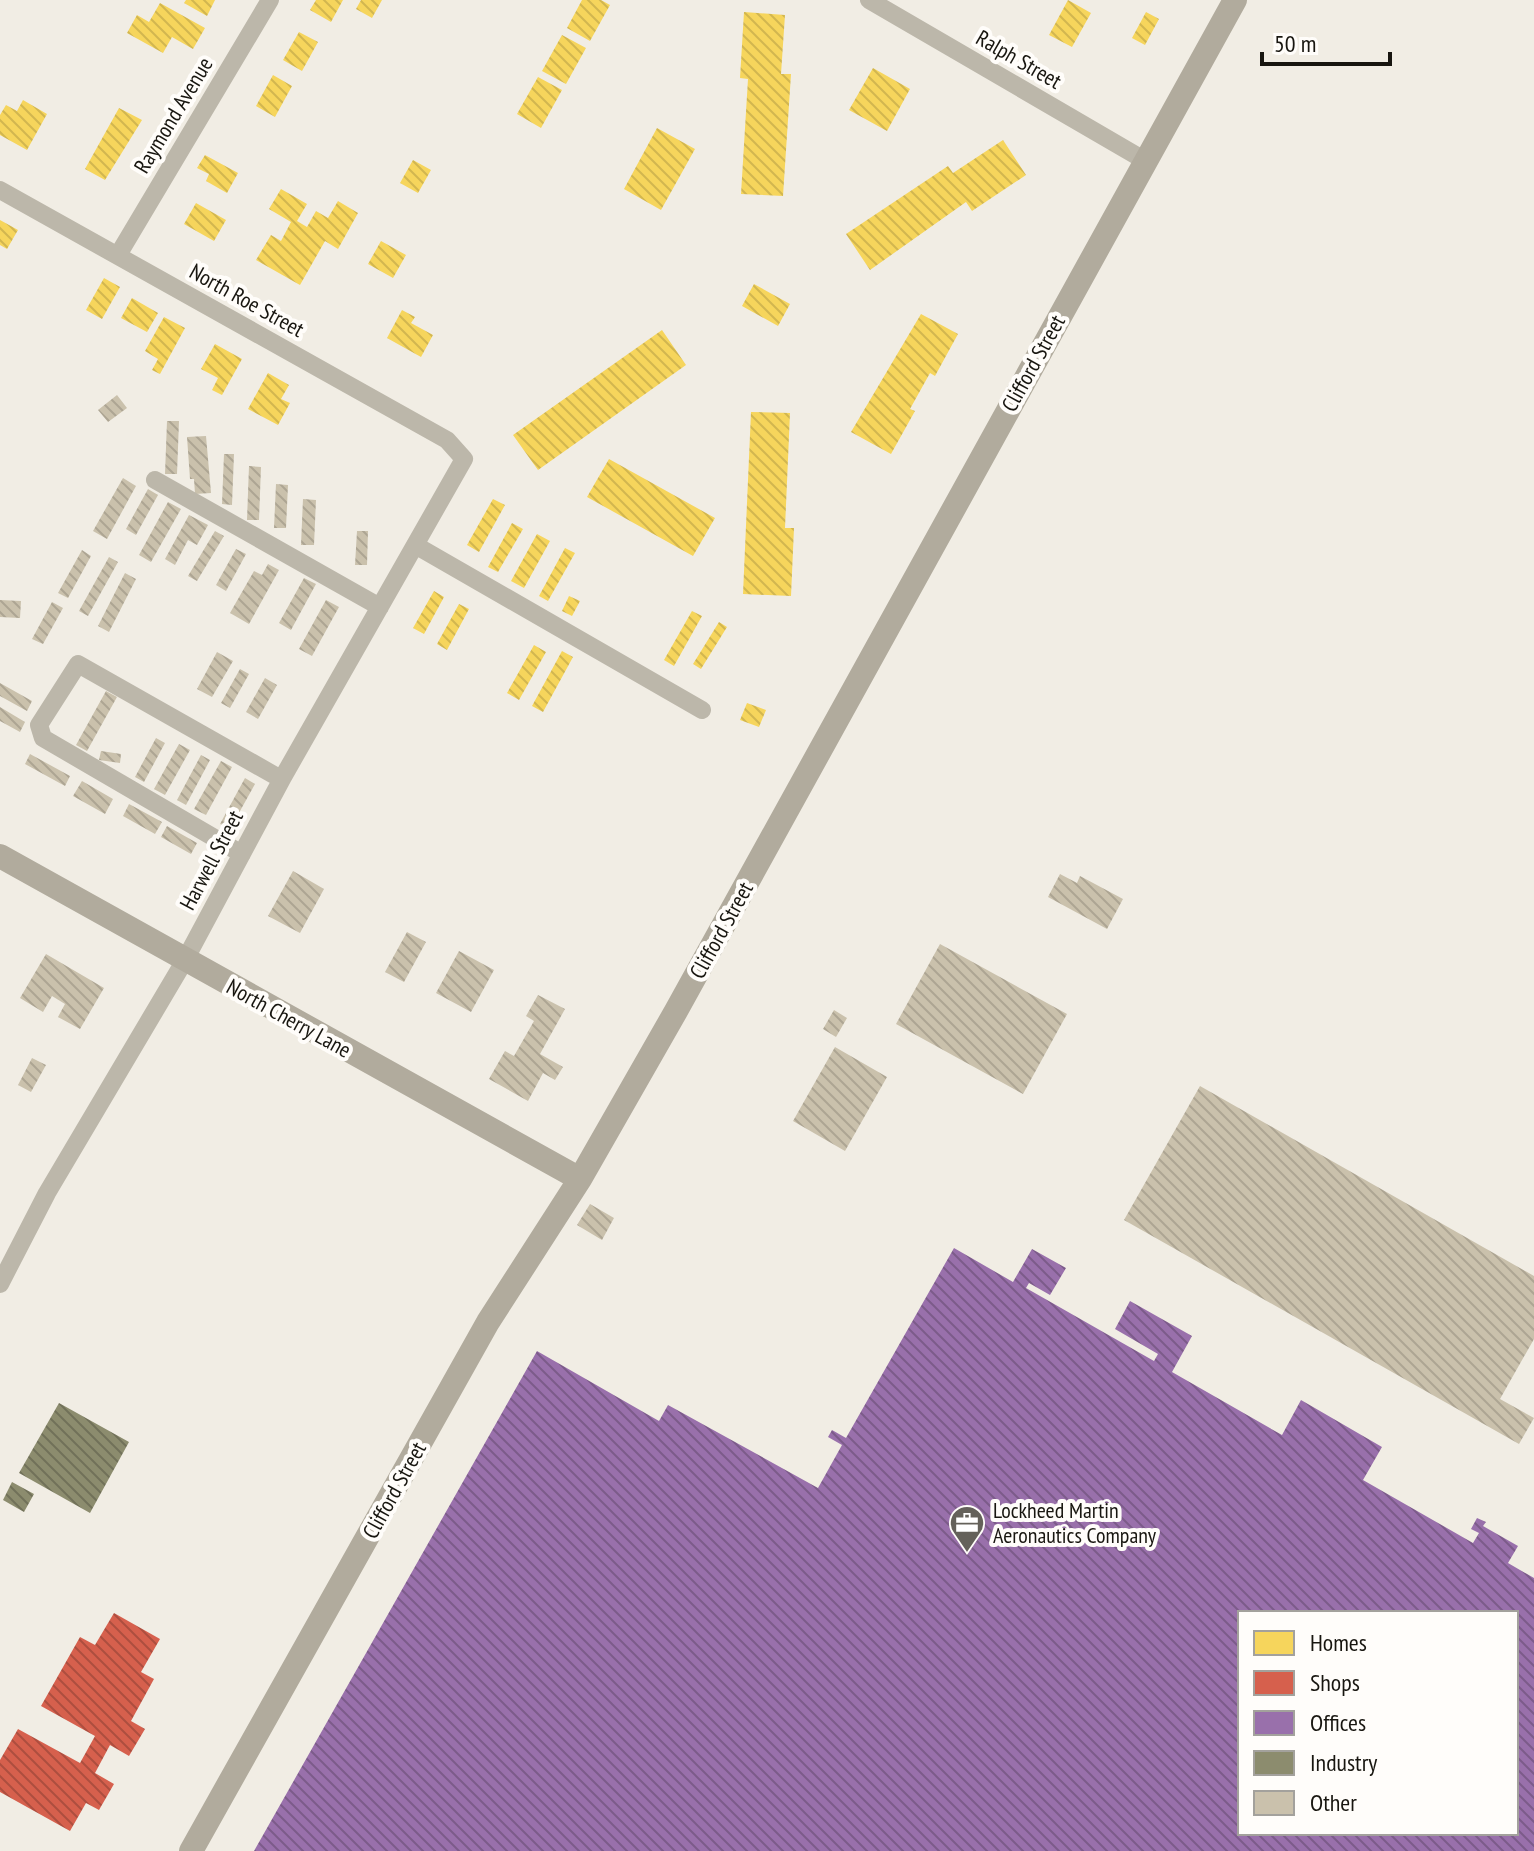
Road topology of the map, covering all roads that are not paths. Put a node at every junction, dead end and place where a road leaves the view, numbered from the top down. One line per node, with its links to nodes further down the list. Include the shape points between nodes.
1 (270, 0): 6 (street, Raymond Avenue)
2 (869, 0): 4 (street, Ralph Street)
3 (1235, 0): 4 (main road, Clifford Street)
4 (1144, 160): 16 (main road, Clifford Street)
5 (0, 190): 6 (street, North Roe Street)
6 (118, 255): 7 (street, North Roe Street, via 447,440)
7 (464, 459): 9 (street, Harwell Street)
8 (155, 480): 10 (street)
9 (415, 545): 10 (street, Harwell Street); 11 (street)
10 (380, 607): 12 (street, Harwell Street)
11 (702, 710)
12 (281, 779): 13 (street, Harwell Street); 13 (street, via 78,664 39,725 43,738)
13 (242, 854): 15 (street, Harwell Street)
14 (0, 856): 15 (main road, North Cherry Lane)
15 (185, 960): 16 (main road, North Cherry Lane); 17 (street, Harwell Street, via 47,1193)
16 (580, 1179): 18 (main road, Clifford Street, via 488,1322)
17 (0, 1284)
18 (191, 1851)

